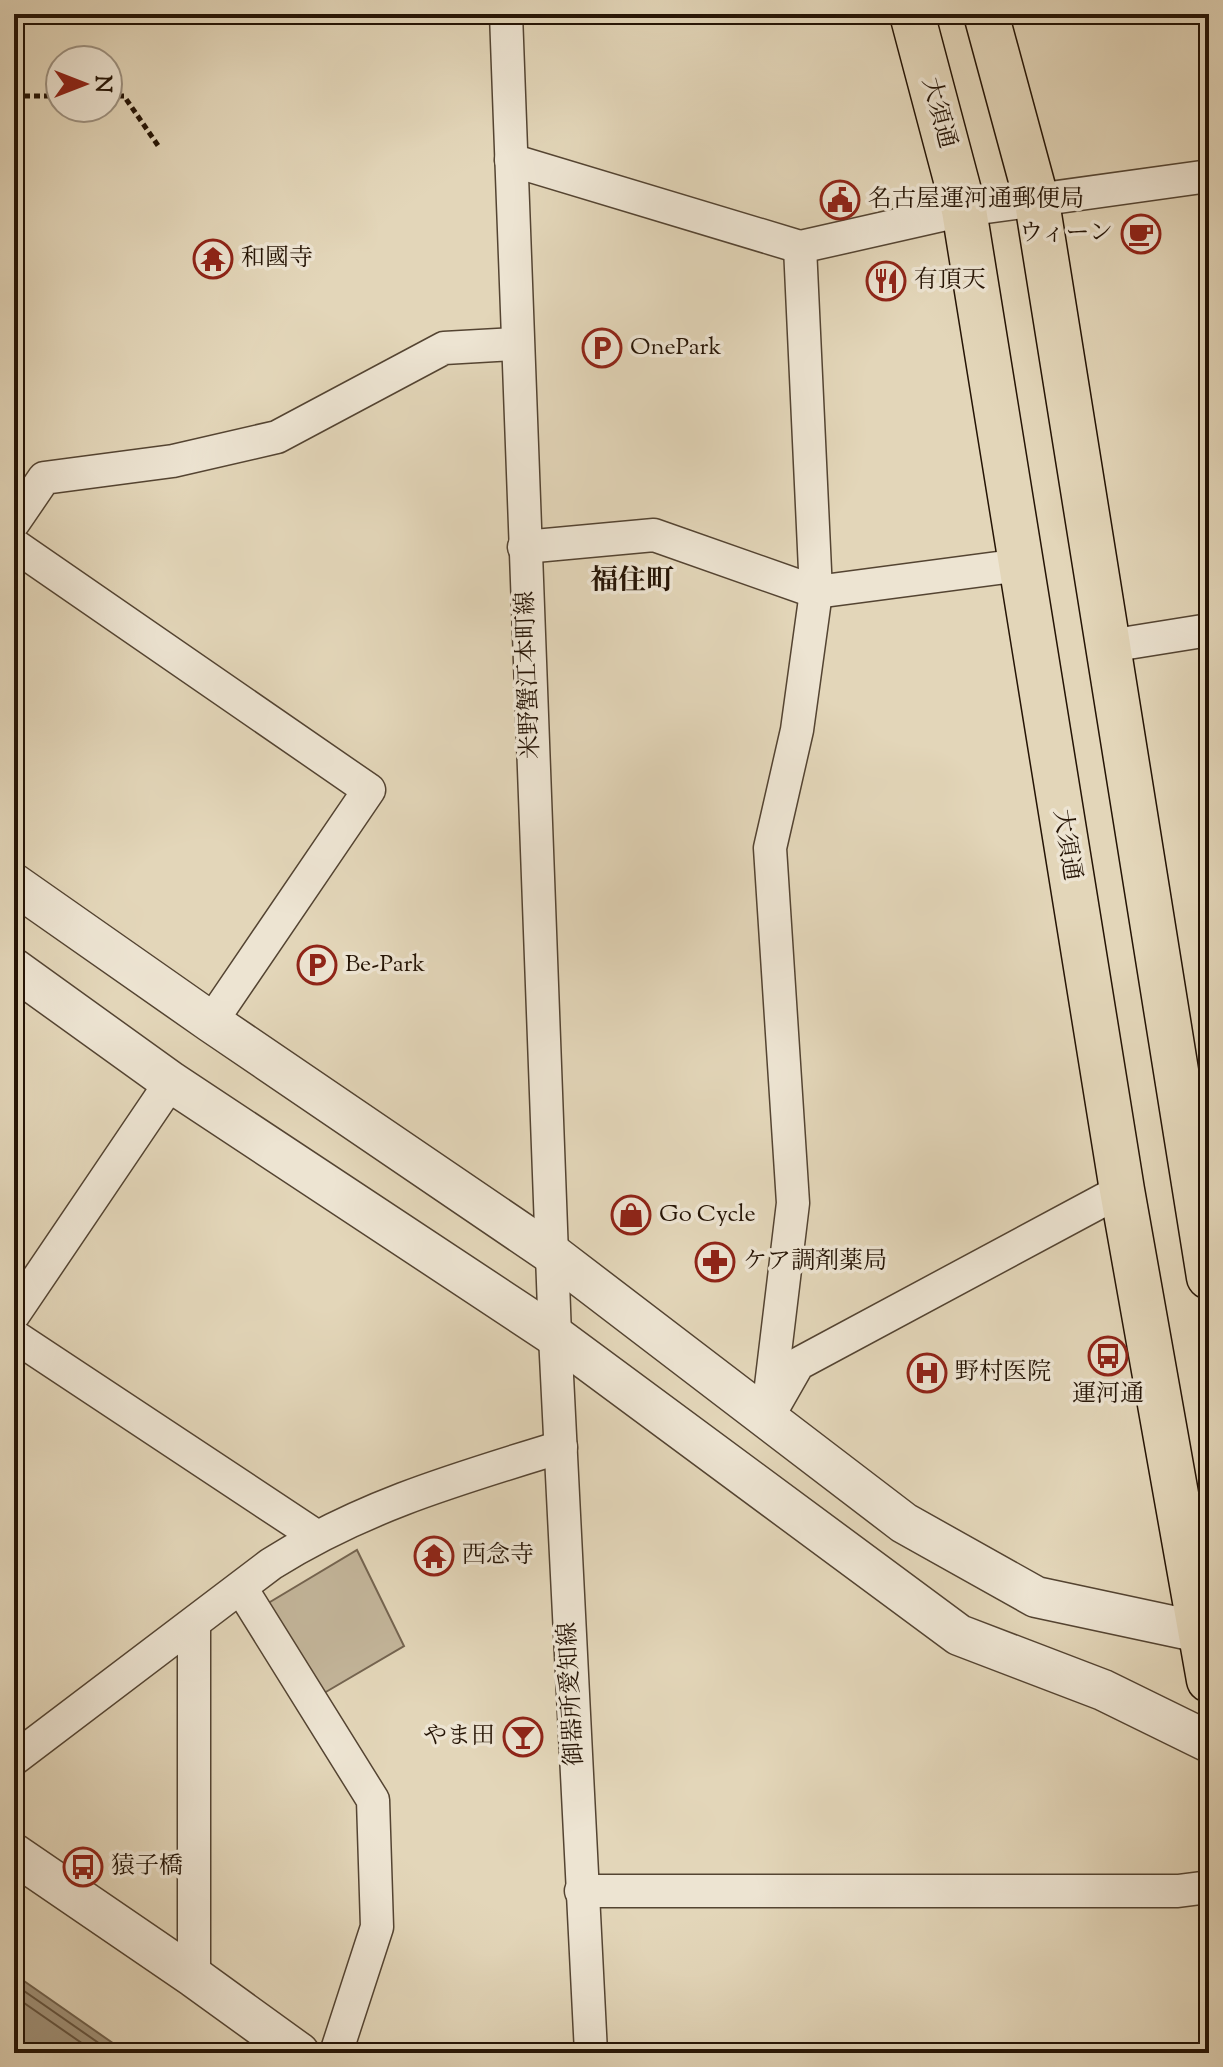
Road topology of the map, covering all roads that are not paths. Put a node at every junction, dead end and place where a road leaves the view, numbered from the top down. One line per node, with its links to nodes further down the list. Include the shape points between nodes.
1 (506, 14): 4 (street, 米野蟹江本町線)
2 (912, 14): 7 (main road, 大須通)
3 (986, 14): 6 (main road)
4 (511, 160): 8 (street); 9 (street, 米野蟹江本町線)
5 (1209, 176): 6 (street)
6 (1037, 202): 7 (street); 16 (main road)
7 (964, 210): 8 (street); 13 (main road, 大須通)
8 (800, 247): 14 (street)
9 (516, 344): 10 (street, via 444,348 277,437 173,461 44,478); 12 (street, 米野蟹江本町線)
10 (14, 522)
11 (14, 545): 19 (street, via 369,790)
12 (524, 547): 14 (street, via 654,535); 23 (street, 米野蟹江本町線)
13 (1021, 565): 14 (street); 22 (main road, 大須通)
14 (816, 592): 28 (street, via 797,730 770,848 793,1203)
15 (1209, 630): 16 (street)
16 (1109, 646): 21 (main road)
17 (14, 884): 19 (street)
18 (14, 969): 20 (street)
19 (211, 1022): 23 (street)
20 (171, 1082): 25 (street); 27 (street)
21 (1199, 1152): 24 (main road)
22 (1122, 1190): 28 (street, via 798,1364); 33 (main road, 大須通)
23 (552, 1254): 27 (street, 米野蟹江本町線); 28 (street)
24 (1209, 1277)
25 (14, 1314)
26 (14, 1336): 30 (street)
27 (555, 1336): 29 (street, 御器所愛知線); 35 (street, via 959,1635 1103,1690)
28 (767, 1419): 33 (street, via 904,1523 1036,1597)
29 (561, 1447): 30 (street, via 428,1487); 39 (street, 御器所愛知線)
30 (316, 1536): 31 (street)
31 (241, 1588): 32 (street); 42 (street, via 373,1800 377,1927)
32 (194, 1624): 36 (street); 40 (street)
33 (1204, 1634): 34 (main road, 大須通)
34 (1209, 1680)
35 (1209, 1742)
36 (14, 1759)
37 (14, 1854): 40 (street)
38 (1209, 1887): 39 (street)
39 (581, 1891): 43 (street, 御器所愛知線)
40 (194, 1977): 41 (street)
41 (299, 2053)
42 (336, 2053)
43 (591, 2053)

